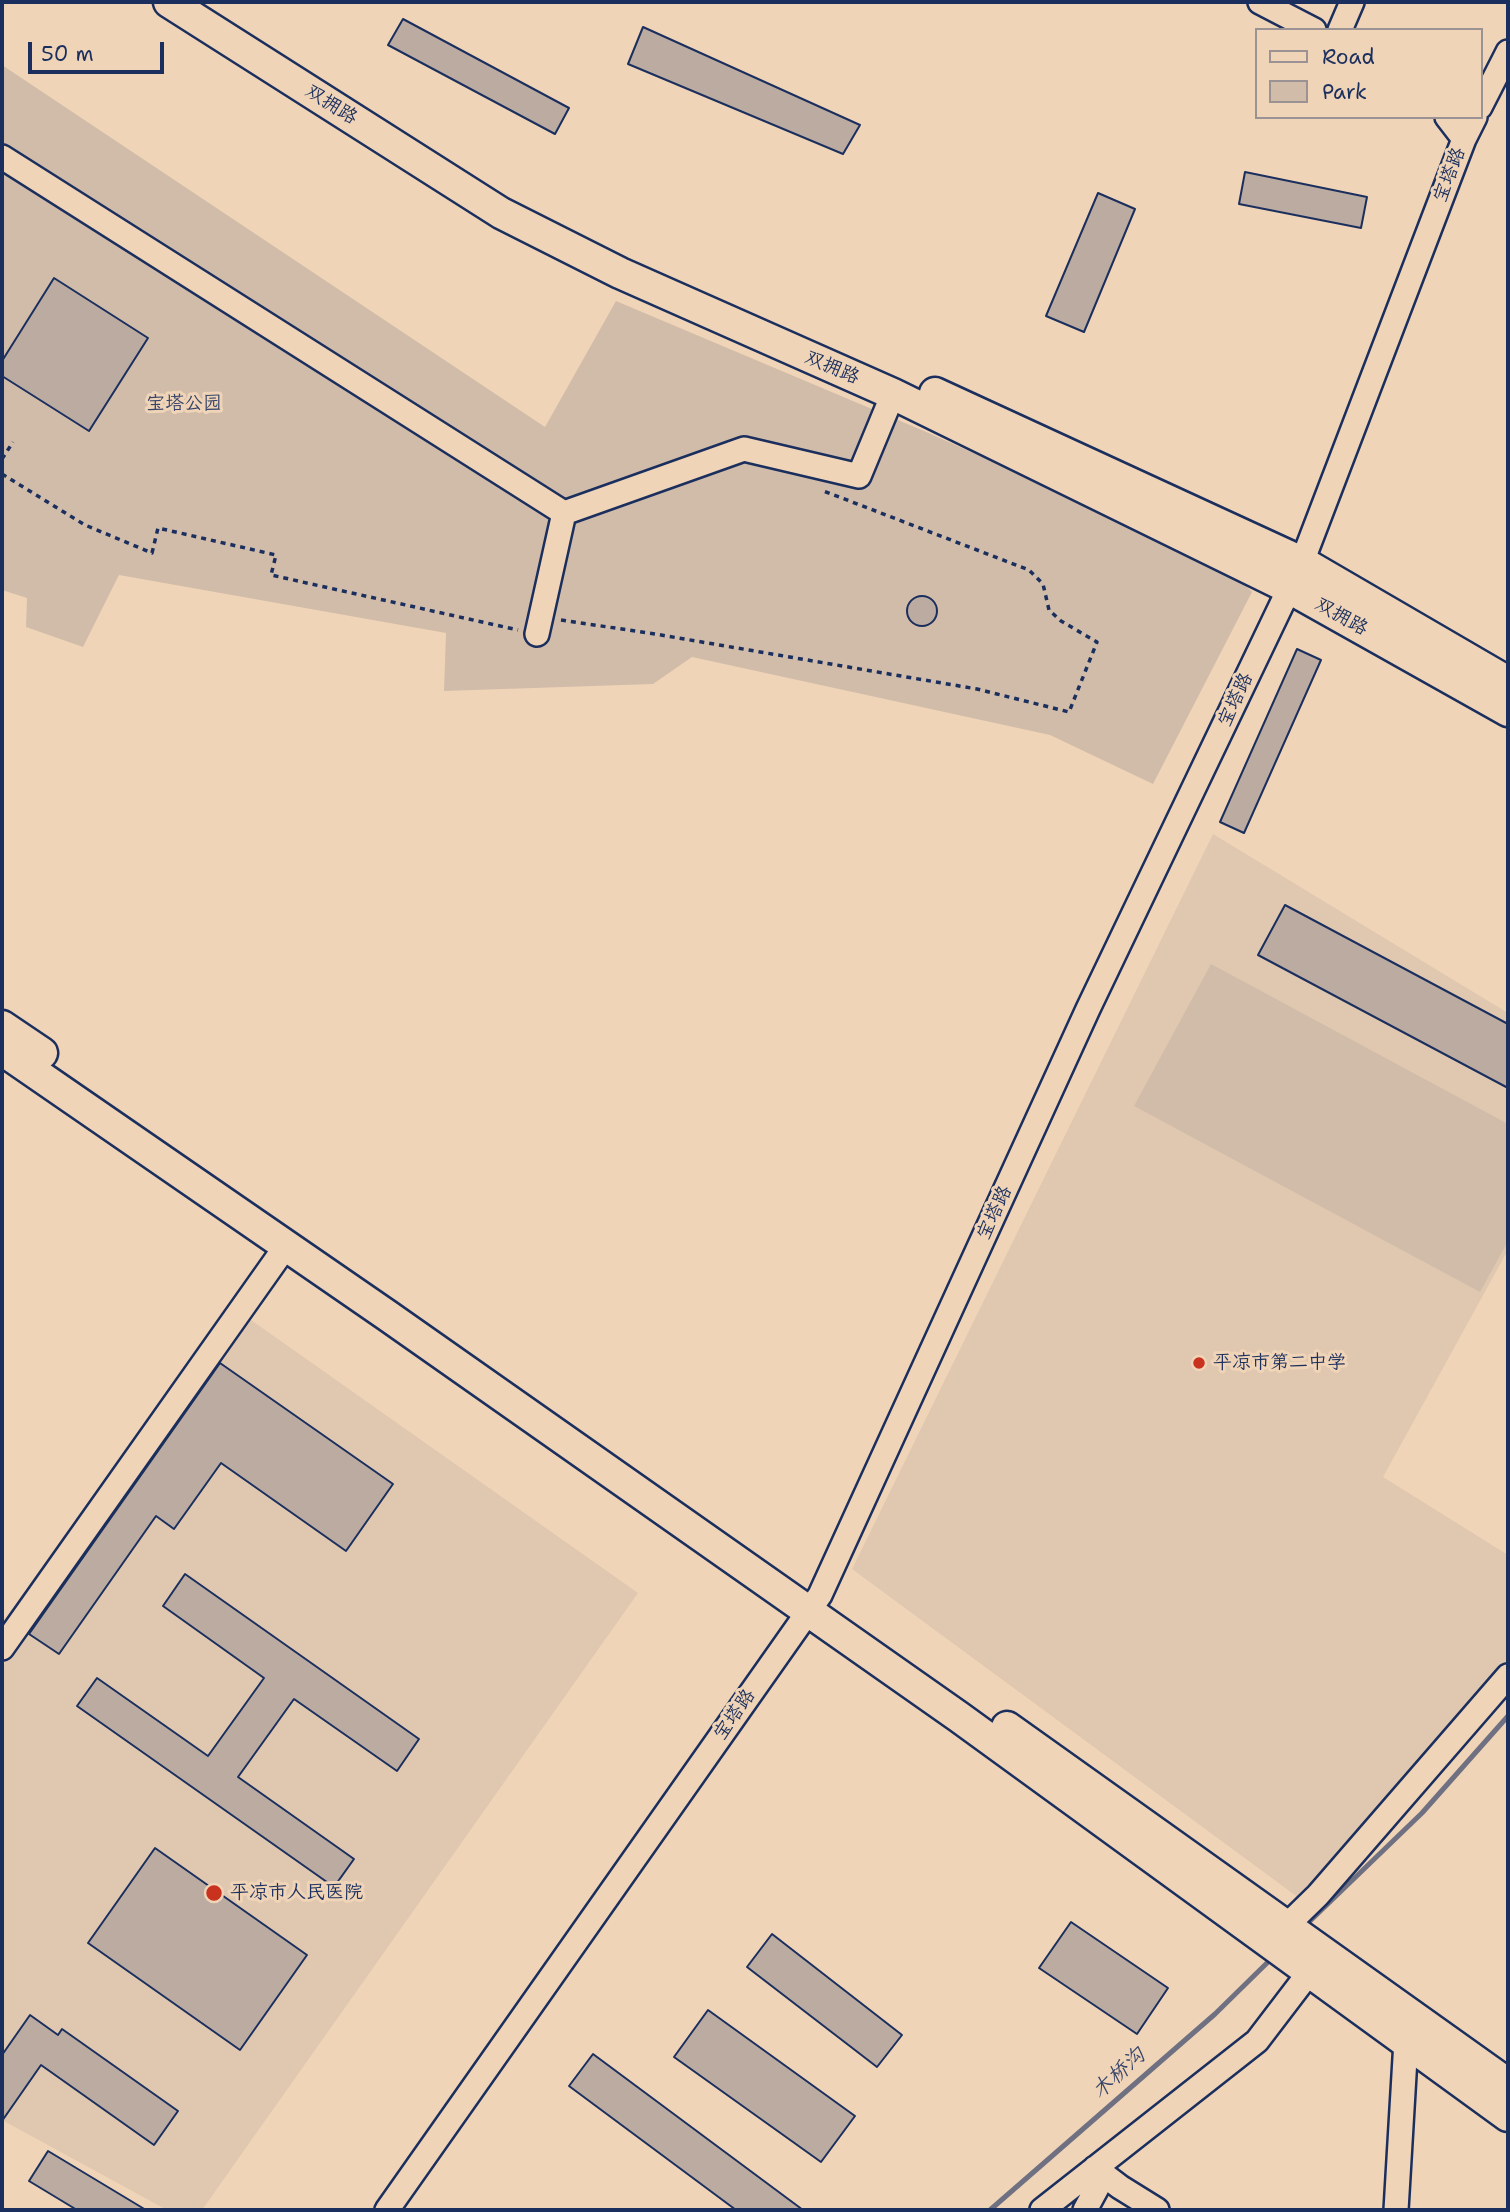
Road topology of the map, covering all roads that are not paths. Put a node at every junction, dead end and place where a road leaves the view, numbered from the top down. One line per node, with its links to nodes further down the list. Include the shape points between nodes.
1 (169, 2): 13 (main road, 双拥路, via 501,213 620,274)
2 (205, 2): 15 (main road, 双拥路, via 510,196 616,251 900,377)
3 (1260, 2): 5 (street)
4 (1352, 2): 6 (street)
5 (1310, 28)
6 (1341, 28)
7 (1508, 52): 8 (street)
8 (1482, 103)
9 (1449, 119): 11 (street)
10 (1474, 119): 11 (street, 宝塔路)
11 (1464, 139): 15 (street, 宝塔路)
12 (2, 158): 14 (street)
13 (893, 394): 14 (street, via 859,476 744,449); 15 (main road, 双拥路)
14 (564, 513): 16 (street)
15 (1295, 575): 17 (main road, 双拥路); 18 (main road, 双拥路); 23 (street, 宝塔路, via 1088,1009)
16 (539, 626)
17 (1508, 682)
18 (1508, 711)
19 (2, 1026): 22 (main road)
20 (2, 1050): 21 (main road)
21 (286, 1245): 22 (main road); 24 (street)
22 (500, 1383): 23 (main road)
23 (814, 1603): 26 (main road); 32 (street, 宝塔路)
24 (2, 1648)
25 (1508, 1676): 26 (street, via 1318,1895)
26 (1278, 1934): 27 (main road)
27 (1317, 1962): 28 (main road); 29 (main road); 31 (street, via 1257,2041)
28 (1406, 2041): 30 (main road); 36 (street)
29 (1508, 2084)
30 (1508, 2116)
31 (1100, 2172): 33 (street); 34 (street); 35 (street)
32 (387, 2210)
33 (1042, 2210)
34 (1085, 2210)
35 (1157, 2210)
36 (1396, 2210)

